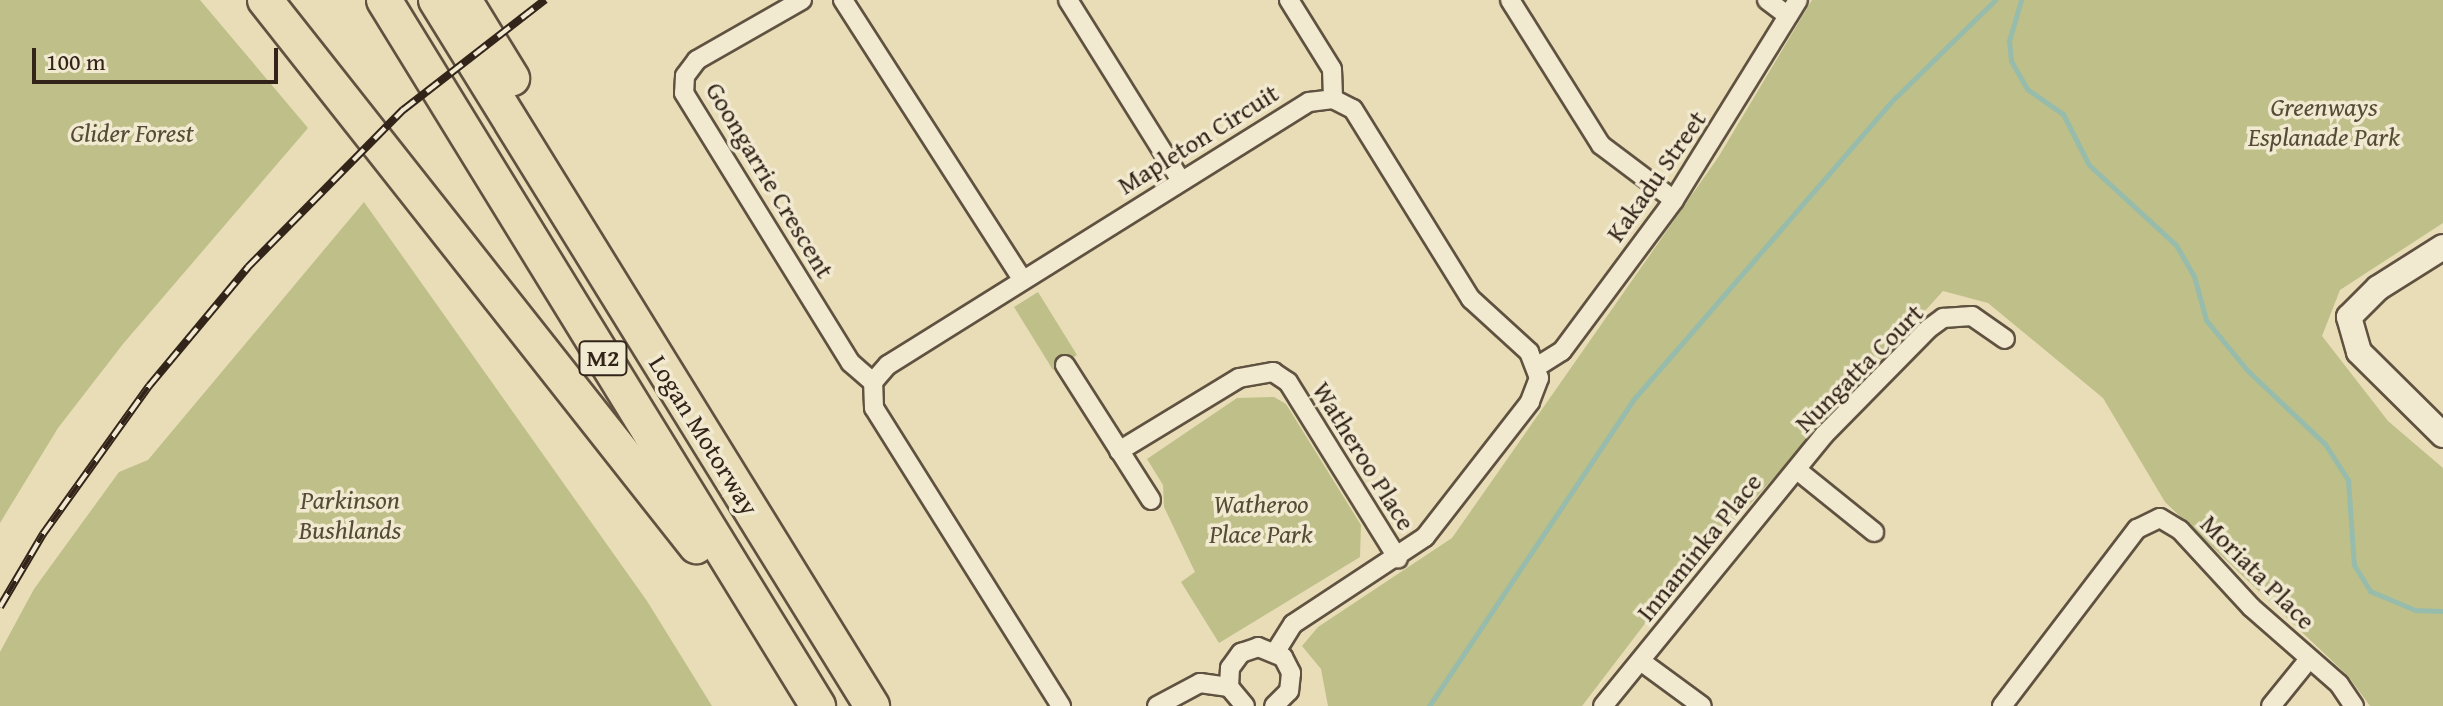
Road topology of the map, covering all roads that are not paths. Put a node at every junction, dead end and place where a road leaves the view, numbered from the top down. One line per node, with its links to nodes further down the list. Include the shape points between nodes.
1 (265, 0): 29 (highway, via 614,437 730,593)
2 (384, 0): 29 (highway, Logan Motorway / M2)
3 (436, 0): 27 (highway, Logan Motorway / M2)
4 (464, 0): 27 (highway, via 758,496)
5 (802, 0): 21 (street, Goongarrie Crescent, via 697,60 685,76 684,93 851,363)
6 (843, 0): 17 (street)
7 (1068, 0): 14 (street)
8 (1289, 0): 13 (street, via 1332,69)
9 (1510, 0): 15 (street, via 1601,145)
10 (1767, 0): 12 (street)
11 (1798, 0): 12 (street, Kakadu Street)
12 (1788, 16): 15 (street, Kakadu Street)
13 (1333, 99): 14 (street, Mapleton Circuit, via 1309,102); 20 (street, via 1353,109 1471,299)
14 (1181, 181): 17 (street, Mapleton Circuit)
15 (1674, 200): 20 (street, Kakadu Street, via 1562,351)
16 (2443, 247): 22 (street, via 2378,288 2349,317 2359,352)
17 (1022, 279): 21 (street, Mapleton Circuit, via 888,365)
18 (2005, 339): 24 (street, Nungatta Court, via 1972,316 1943,318)
19 (1065, 365): 23 (street)
20 (1538, 366): 28 (street, via 1530,402 1425,537)
21 (873, 382): 37 (street, via 874,408)
22 (2443, 435)
23 (1119, 451): 25 (street); 28 (street, Watheroo Place, via 1239,378 1273,372 1288,382)
24 (1797, 470): 26 (street, Innaminka Place); 32 (street, Innaminka Place, via 1669,620)
25 (1151, 500)
26 (1874, 532)
27 (772, 545): 36 (highway, Logan Motorway / M2)
28 (1398, 559): 30 (street, via 1293,624)
29 (763, 618): 35 (highway, Logan Motorway / M2)
30 (1276, 651): 33 (street, via 1258,647 1241,653 1230,668); 34 (street, via 1288,665)
31 (2309, 659): 43 (street, Moriata Place, via 2180,530 2160,518 2137,529); 44 (street); 45 (street, Moriata Place)
32 (1642, 662): 41 (street, Innaminka Place); 42 (street)
33 (1229, 687): 38 (street, via 1200,683); 39 (street)
34 (1291, 699): 40 (street)
35 (818, 706)
36 (872, 706)
37 (1061, 706)
38 (1157, 706)
39 (1245, 706)
40 (1274, 706)
41 (1603, 706)
42 (1702, 706)
43 (2002, 706)
44 (2271, 706)
45 (2354, 706)

